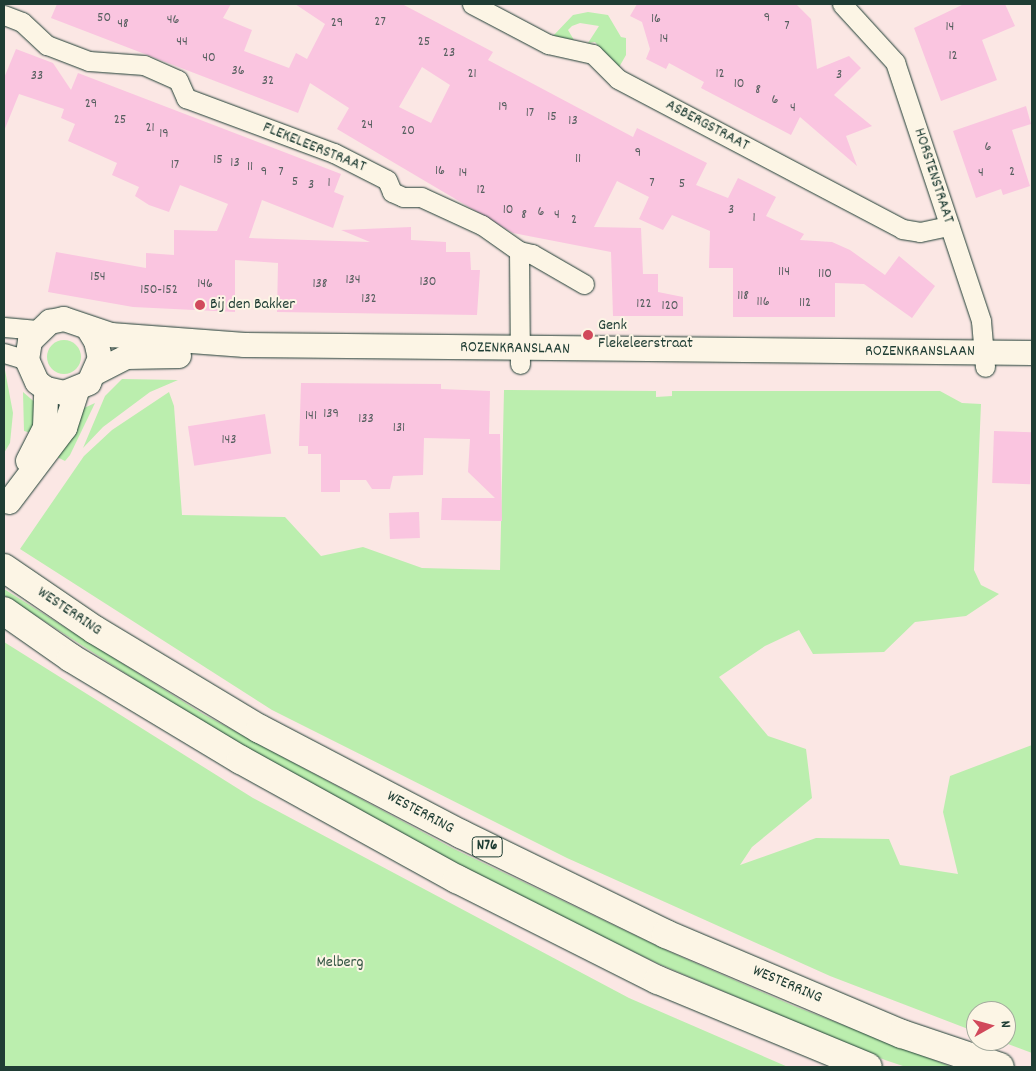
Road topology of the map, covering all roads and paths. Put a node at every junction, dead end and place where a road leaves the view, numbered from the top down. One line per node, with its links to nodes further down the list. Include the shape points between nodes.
1 (472, 4): 4 (street, ASBERGSTRAAT, via 548,44 593,54 618,79 902,230 920,232)
2 (842, 4): 4 (street, HORSTENSTRAAT, via 895,62)
3 (4, 15): 5 (street, FLEKELEERSTRAAT, via 22,22 47,45 89,61 144,65 178,80 186,98 334,153 388,180 397,195 420,196 473,221)
4 (949, 226): 14 (street, HORSTENSTRAAT, via 981,321)
5 (519, 252): 6 (street, via 532,254); 12 (street)
6 (584, 284)
7 (4, 327): 8 (street, ROZENKRANSLAAN)
8 (38, 330): 9 (street, ROZENKRANSLAAN, via 64,319); 13 (street, via 30,341)
9 (89, 330): 12 (street, ROZENKRANSLAAN, via 111,336 245,345); 16 (street, via 96,340 100,358)
10 (4, 353): 13 (street)
11 (1032, 353): 14 (street, ROZENKRANSLAAN)
12 (520, 356): 14 (street, ROZENKRANSLAAN); 16 (street, ROZENKRANSLAAN, via 142,354 127,357)
13 (27, 360): 17 (street, via 29,370)
14 (984, 360): 15 (street, ROZENKRANSLAAN)
15 (1032, 367)
16 (97, 372): 18 (street, ROZENKRANSLAAN)
17 (46, 390): 18 (street, via 64,393); 19 (street, via 45,427)
18 (77, 390): 19 (street, via 65,428)
19 (6, 506)
20 (4, 568): 23 (highway, WESTERRING / N76, via 95,630 260,729 462,834 666,934 902,1034)
21 (4, 611): 22 (highway, N76, via 71,658 241,760 457,879 658,980)
22 (868, 1067)
23 (1000, 1067)

